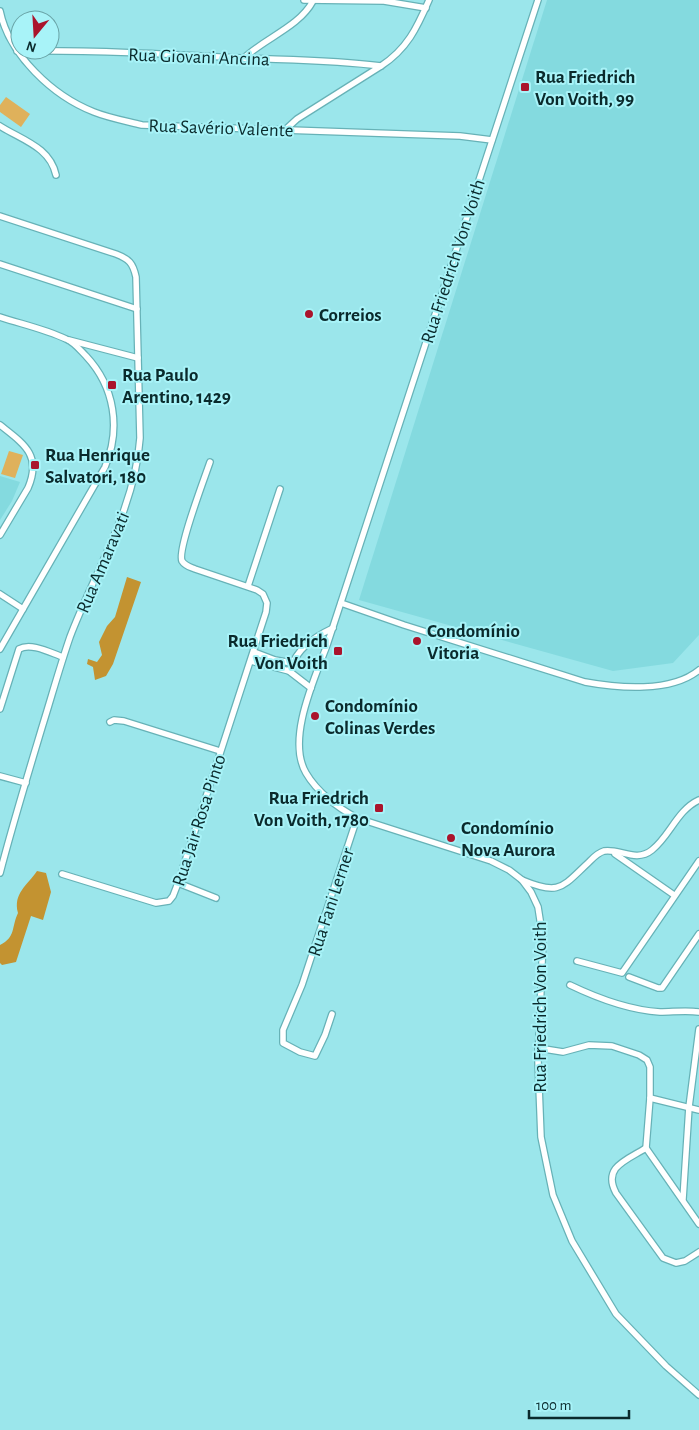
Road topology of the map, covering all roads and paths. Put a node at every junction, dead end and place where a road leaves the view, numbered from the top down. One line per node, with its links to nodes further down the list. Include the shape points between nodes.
1 (304, 0): 2 (street)
2 (313, 0): 5 (street); 11 (street, via 307,11)
3 (429, 0): 6 (street)
4 (538, 0): 16 (street, Rua Friedrich Von Voith)
5 (398, 2): 6 (street)
6 (426, 8): 13 (street, via 412,36)
7 (0, 11): 8 (street, Rua Savério Valente)
8 (1, 18): 9 (street, Rua Savério Valente)
9 (10, 39)
10 (60, 52): 11 (street, Rua Giovani Ancina)
11 (244, 58): 13 (street, Rua Giovani Ancina)
12 (26, 60): 15 (street, Rua Savério Valente, via 53,88 84,108 107,117 142,125)
13 (381, 66): 15 (street)
14 (0, 126): 17 (street, via 46,153)
15 (286, 130): 16 (street, Rua Savério Valente)
16 (492, 140): 30 (street, Rua Friedrich Von Voith)
17 (56, 175)
18 (0, 216): 20 (street, Rua Amaravati, via 127,258 136,277)
19 (0, 264): 20 (street)
20 (137, 309): 23 (street, Rua Amaravati)
21 (0, 316): 22 (street)
22 (67, 339): 23 (street); 31 (street, via 90,360 108,390 115,423 114,440 93,490)
23 (138, 358): 35 (street, Rua Amaravati, via 140,438 132,487)
24 (0, 425): 27 (street, via 30,452 33,468 28,488)
25 (210, 462): 28 (street, via 181,555 184,563 195,570)
26 (280, 489): 28 (street)
27 (0, 535)
28 (248, 586): 34 (street, Rua Jair Rosa Pinto, via 263,594 267,603)
29 (0, 594): 31 (street)
30 (341, 603): 32 (street, Rua Friedrich Von Voith); 38 (street, via 585,682 616,687 655,686 674,682)
31 (23, 609): 33 (street)
32 (332, 628): 37 (street, via 312,639); 40 (street, Rua Friedrich Von Voith)
33 (0, 649)
34 (254, 652): 36 (street, Rua Jair Rosa Pinto); 37 (street)
35 (63, 657): 41 (street, via 29,646 19,648); 45 (street, Rua Amaravati)
36 (251, 661): 39 (street); 43 (street, Rua Jair Rosa Pinto)
37 (292, 663): 39 (street)
38 (699, 670)
39 (290, 671): 40 (street)
40 (311, 688): 47 (street, Rua Friedrich Von Voith, via 299,737 306,772 338,807)
41 (0, 709)
42 (110, 722): 43 (street, via 124,721)
43 (220, 751): 53 (street, Rua Jair Rosa Pinto)
44 (0, 776): 45 (street)
45 (26, 783): 50 (street, Rua Amaravati)
46 (699, 800): 48 (street, via 682,813 651,851 630,856)
47 (357, 818): 52 (street, Rua Friedrich Von Voith, via 490,861); 61 (street, Rua Fani Lerner, via 302,985 283,1030 283,1043 315,1056)
48 (611, 851): 52 (street, via 598,854 568,883 557,888 545,888); 54 (street)
49 (699, 861): 54 (street)
50 (0, 873)
51 (62, 874): 53 (street, Rua Jair Rosa Pinto, via 156,903 169,901)
52 (522, 880): 63 (street, Rua Friedrich Von Voith, via 538,907 543,938)
53 (178, 884): 55 (street)
54 (674, 895): 57 (street, via 622,973)
55 (216, 898)
56 (699, 934): 58 (street, via 662,988)
57 (577, 961)
58 (629, 977)
59 (570, 985): 60 (street, via 608,1001 639,1009)
60 (699, 1012)
61 (332, 1014)
62 (699, 1029): 65 (street)
63 (538, 1048): 64 (street, via 563,1052 589,1045 612,1046 639,1055 647,1060 650,1067); 71 (street, Rua Friedrich Von Voith, via 541,1137 553,1195 572,1241 616,1314 666,1366)
64 (650, 1098): 65 (street); 67 (street)
65 (689, 1107): 66 (street); 68 (street)
66 (699, 1110)
67 (646, 1148): 68 (street); 70 (street, via 616,1166 611,1184 663,1258 676,1263)
68 (682, 1199): 69 (street)
69 (699, 1224)
70 (699, 1252)
71 (699, 1394)

